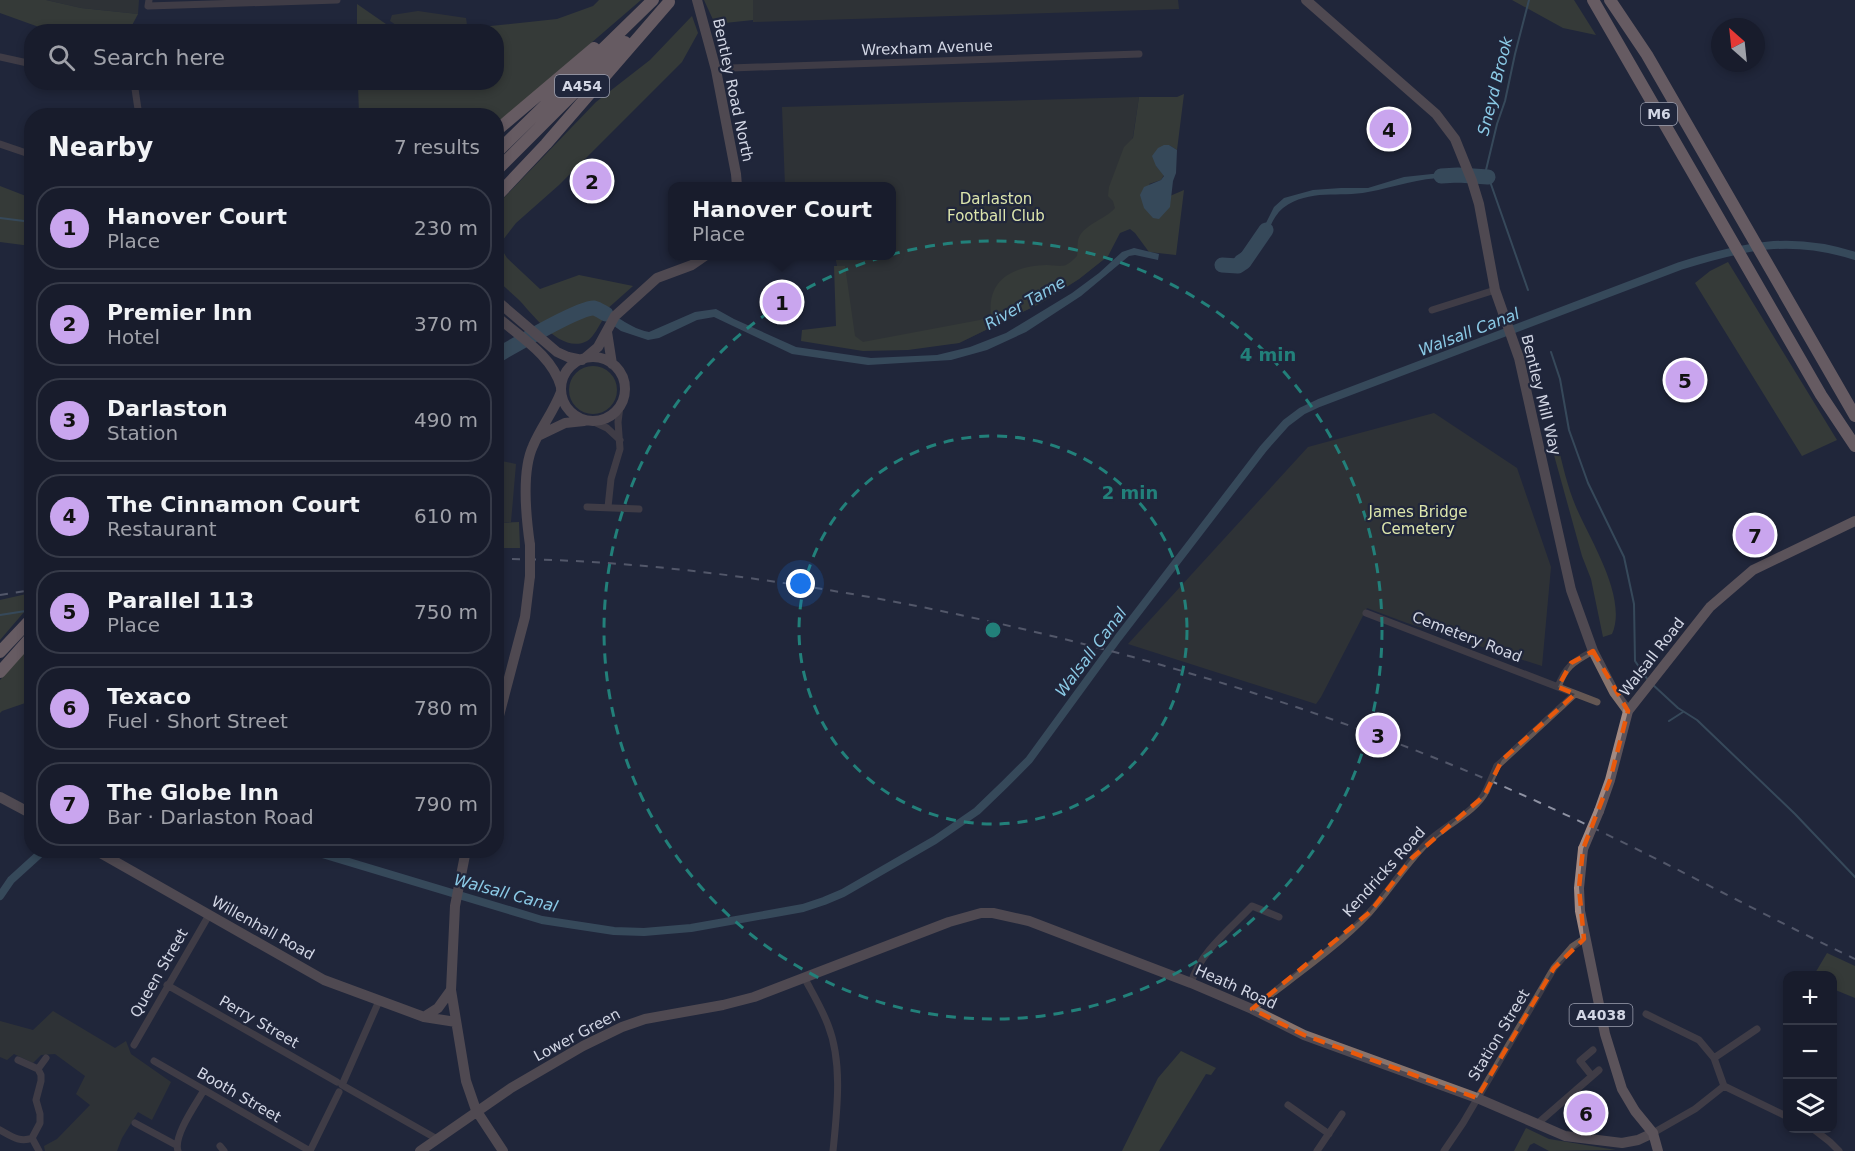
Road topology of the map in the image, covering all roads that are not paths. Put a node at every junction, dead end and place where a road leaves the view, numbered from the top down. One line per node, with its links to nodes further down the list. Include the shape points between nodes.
1 (338, 0): 7 (street)
2 (653, 0): 9 (highway, A454)
3 (1306, 0): 24 (street, Bentley Mill Way, via 1436,114 1455,139 1479,204)
4 (1592, 0): 37 (highway, M6, via 1821,395)
5 (669, 1): 20 (highway, A454); 22 (highway)
6 (698, 2): 13 (street, Bentley Road North)
7 (149, 3)
8 (1612, 3): 33 (highway, M6, via 1647,55)
9 (637, 16): 16 (highway); 18 (highway, A454)
10 (1139, 54): 13 (street, Wrexham Avenue)
11 (0, 57): 12 (street)
12 (24, 62)
13 (716, 70): 21 (street, Bentley Road North)
14 (136, 90): 15 (street)
15 (138, 108)
16 (504, 123)
17 (0, 144): 19 (street)
18 (504, 145)
19 (24, 152)
20 (504, 163)
21 (737, 182)
22 (504, 188)
23 (698, 260): 28 (street, via 657,278 618,313)
24 (1495, 290): 26 (street); 45 (street, Bentley Mill Way, via 1519,358 1571,590)
25 (504, 306): 29 (street, via 562,355)
26 (1432, 310)
27 (504, 323): 31 (street, via 552,367)
28 (607, 330): 29 (street, via 598,347); 30 (street)
29 (583, 359): 30 (street, via 604,359); 31 (street, via 567,371)
30 (612, 364): 32 (street, via 624,382)
31 (561, 389): 34 (street, via 573,414); 35 (street, via 555,409)
32 (620, 406): 34 (street, via 610,416); 36 (street)
33 (1855, 416)
34 (591, 421): 35 (street, via 565,423); 36 (street)
35 (538, 436): 50 (street, bridge, via 527,466 530,576 525,617)
36 (620, 440): 39 (street)
37 (1855, 446)
38 (587, 507): 39 (street)
39 (608, 507): 40 (street)
40 (639, 508)
41 (1855, 521): 52 (main road, Walsall Road / A4038, via 1745,576 1710,607)
42 (1366, 613): 48 (street, Cemetery Road)
43 (24, 626): 46 (highway)
44 (24, 645): 47 (highway)
45 (1593, 651): 48 (street, via 1571,663); 52 (street, Bentley Mill Way)
46 (0, 652)
47 (0, 672)
48 (1558, 687): 49 (street, Cemetery Road)
49 (1575, 694): 51 (street, Cemetery Road); 65 (street, Kendricks Road, bridge, via 1497,766 1479,801 1412,858 1370,912)
50 (504, 697)
51 (1597, 702)
52 (1628, 711): 59 (main road, Walsall Road / A4038, bridge, via 1610,780 1583,849 1579,888)
53 (0, 797): 54 (street)
54 (24, 810)
55 (109, 858): 57 (street, Willenhall Road)
56 (464, 858): 63 (street, via 455,906)
57 (209, 915): 62 (street, Queen Street); 64 (street, Willenhall Road, via 324,980)
58 (1279, 917): 61 (street, via 1252,906 1202,958)
59 (1584, 939): 82 (street, Station Street, via 1560,959); 90 (main road, A4038, via 1616,1076 1628,1101)
60 (805, 979): 61 (street, Heath Road, via 968,915 993,913 1064,933); 84 (street, Lower Green, via 734,1003 645,1019 622,1027); 100 (street, via 833,1041 836,1116)
61 (1191, 983): 65 (street, Heath Road)
62 (167, 985): 70 (street, Queen Street); 79 (street, Perry Street)
63 (451, 990): 67 (street, via 438,1008); 68 (street)
64 (379, 1001): 67 (street, Willenhall Road); 79 (street)
65 (1252, 1009): 82 (street, Heath Road, via 1304,1035)
66 (1646, 1014): 73 (street, via 1699,1040)
67 (424, 1017): 68 (street, Willenhall Road)
68 (456, 1022): 84 (street, via 466,1081)
69 (1757, 1029): 73 (street)
70 (134, 1045)
71 (1593, 1050): 78 (street, via 1580,1061)
72 (46, 1058): 76 (street)
73 (1714, 1058): 80 (street)
74 (18, 1060): 76 (street)
75 (154, 1061): 81 (street, Booth Street)
76 (38, 1069): 93 (street, via 41,1081 36,1100 40,1124)
77 (1599, 1070): 78 (street)
78 (1592, 1076): 88 (street)
79 (339, 1086): 94 (street, Perry Street); 97 (street)
80 (1724, 1086): 86 (street); 90 (street, via 1695,1109)
81 (204, 1090): 95 (street, via 178,1137); 97 (street, Booth Street)
82 (1477, 1098): 88 (street, Heath Road); 102 (street, Station Street)
83 (1288, 1105): 92 (street)
84 (476, 1110): 94 (street, Lower Green); 99 (street)
85 (1342, 1114): 92 (street)
86 (1783, 1115)
87 (135, 1123): 95 (street)
88 (1538, 1124): 90 (street, Heath Road, via 1565,1136 1622,1143)
89 (0, 1130): 93 (street, via 16,1139)
90 (1653, 1133): 103 (main road, A4038)
91 (1818, 1133): 104 (street)
92 (1329, 1134): 101 (street)
93 (32, 1138): 96 (street)
94 (437, 1139): 98 (street, Lower Green)
95 (177, 1148)
96 (39, 1151)
97 (310, 1151)
98 (420, 1151)
99 (503, 1151)
100 (832, 1151)
101 (1317, 1151)
102 (1444, 1151)
103 (1658, 1151)
104 (1839, 1151)

